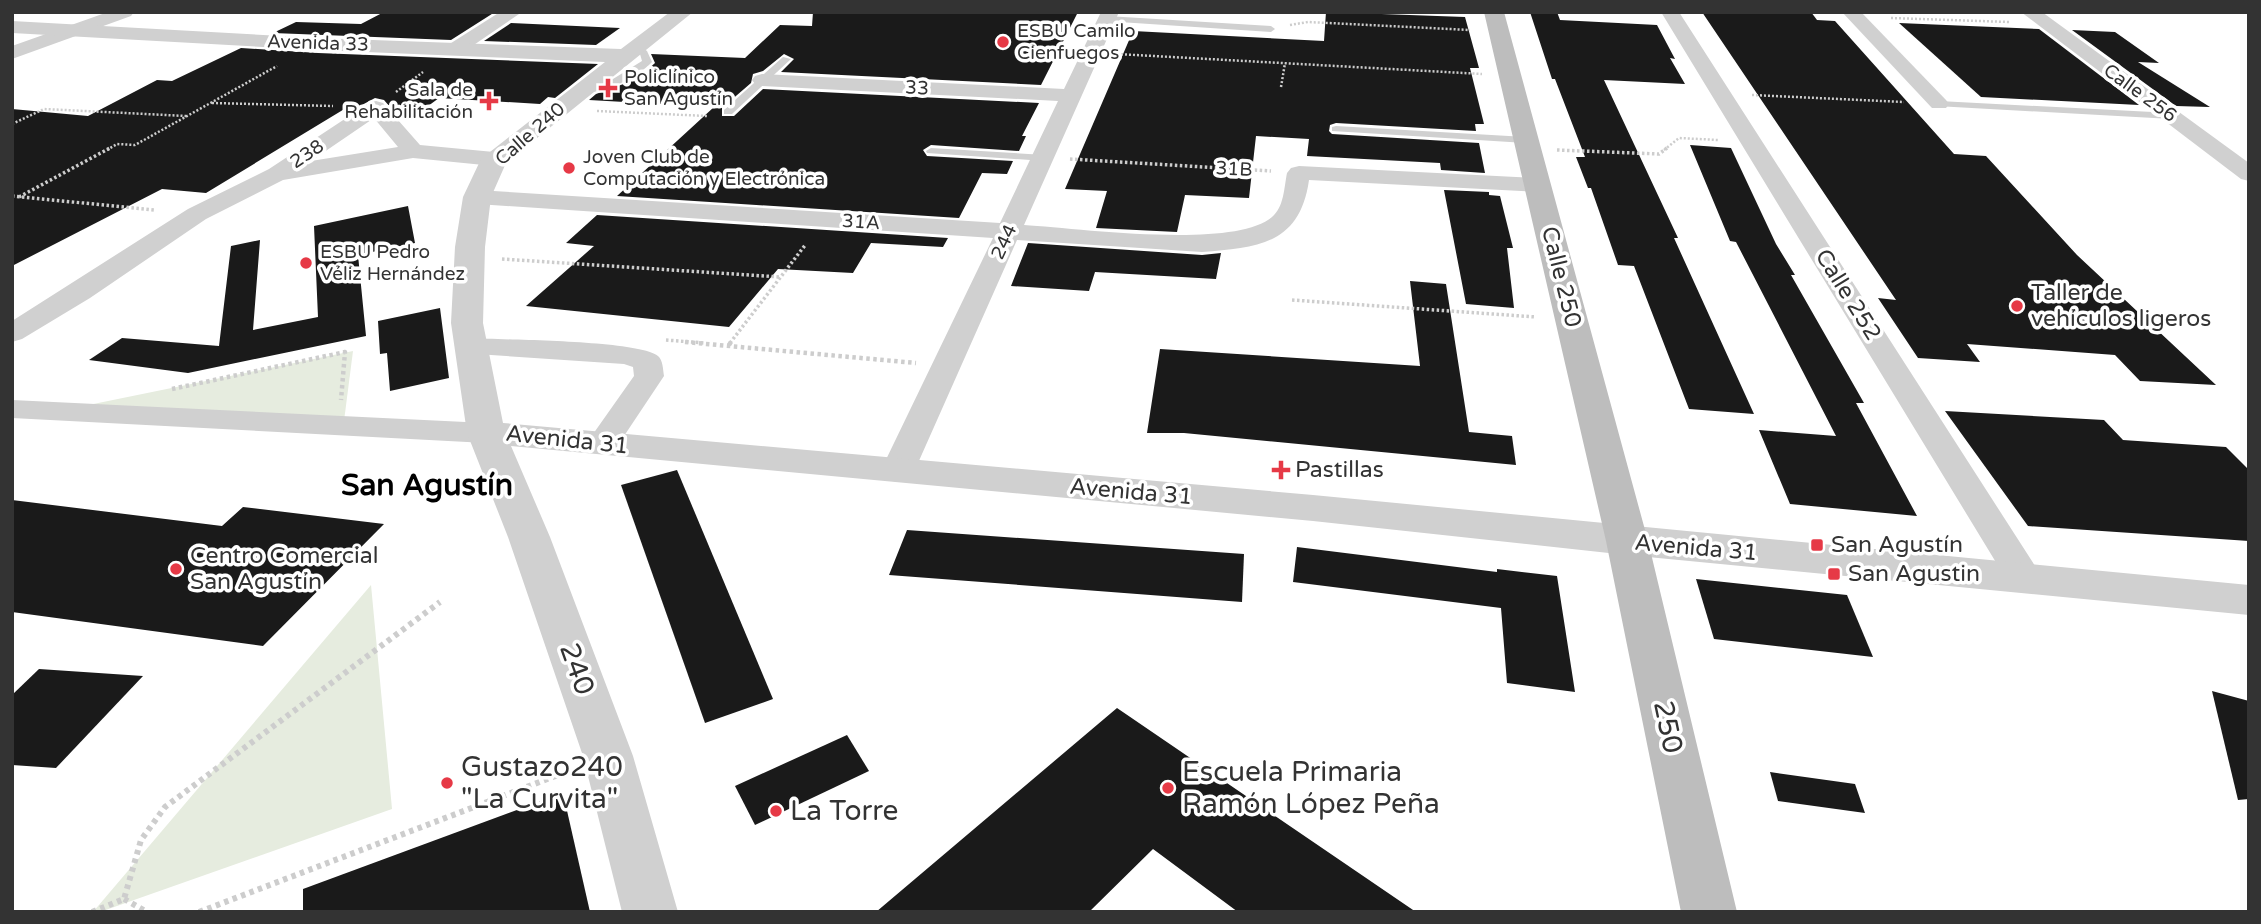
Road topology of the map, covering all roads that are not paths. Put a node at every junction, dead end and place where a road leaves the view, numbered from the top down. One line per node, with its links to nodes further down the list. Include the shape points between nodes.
1 (125, 12): 11 (street)
2 (513, 12): 12 (street)
3 (683, 12): 13 (street, Calle 240)
4 (1670, 12): 39 (street, Calle 252)
5 (1853, 14): 18 (street)
6 (1109, 16): 10 (lane); 17 (street, 244)
7 (2037, 18): 20 (street, Calle 256)
8 (1497, 22): 22 (main road, Calle 250)
9 (12, 27): 11 (street, Avenida 33)
10 (1270, 29)
11 (71, 32): 12 (street, Avenida 33); 14 (street)
12 (456, 49): 13 (street, Avenida 33)
13 (630, 51): 26 (street, Calle 240)
14 (12, 53)
15 (786, 58): 16 (lane)
16 (762, 80): 17 (street, 33); 19 (lane)
17 (1072, 96): 25 (street, 244)
18 (1939, 104): 20 (lane)
19 (728, 112)
20 (2172, 116): 28 (street, Calle 256)
21 (1336, 129): 22 (lane)
22 (1527, 144): 29 (main road, Calle 250)
23 (931, 150): 25 (lane)
24 (413, 151): 26 (street); 27 (street); 27 (street, 238, via 376,107)
25 (1045, 158): 31 (street, 244)
26 (495, 159): 30 (street, Calle 240)
27 (277, 174): 32 (street, 238, via 197,214)
28 (2249, 174)
29 (1538, 185): 31 (street, 31A, via 1299,173 1289,214 1246,241 1202,244); 38 (main road, Calle 250)
30 (477, 197): 31 (street, 31A); 33 (street, Calle 240, via 467,323)
31 (1009, 231): 37 (street, 244)
32 (12, 333)
33 (471, 347): 35 (street, Calle 240); 36 (street, via 628,355 647,362 649,376)
34 (12, 409): 35 (street, Avenida 31)
35 (486, 433): 36 (street, Avenida 31); 41 (street, 240, via 608,756)
36 (602, 444): 37 (street, Avenida 31)
37 (897, 472): 38 (street, Avenida 31)
38 (1627, 541): 39 (street, Avenida 31); 42 (main road, 250)
39 (2024, 578): 40 (street, Avenida 31)
40 (2249, 600)
41 (650, 912)
42 (1709, 912)

